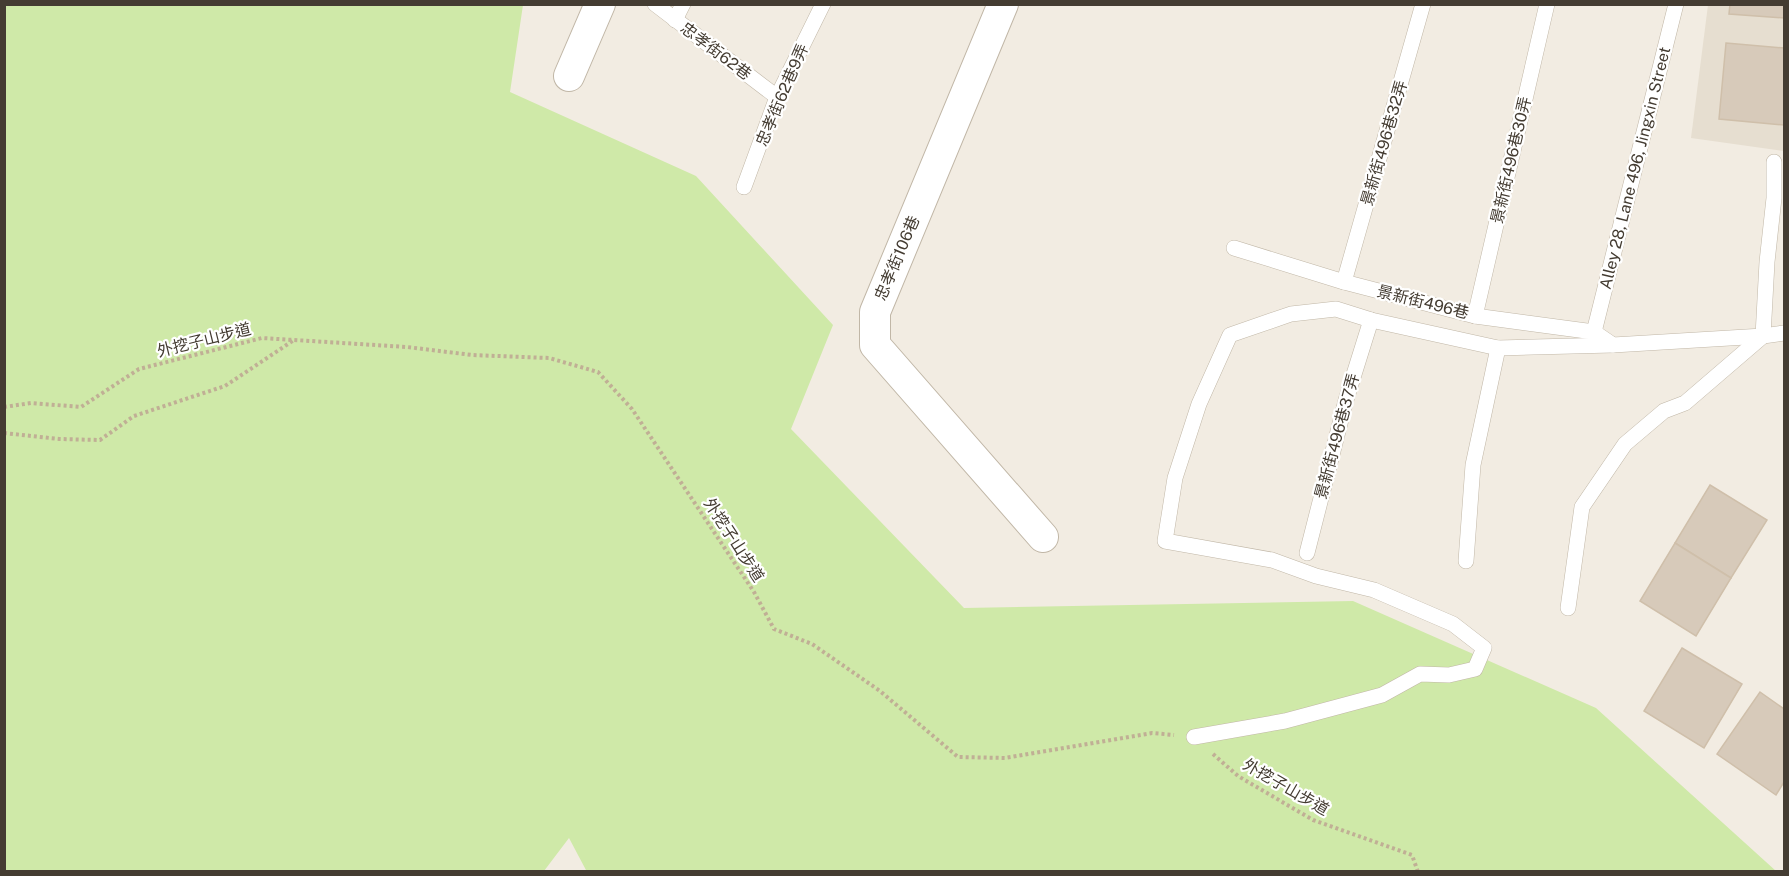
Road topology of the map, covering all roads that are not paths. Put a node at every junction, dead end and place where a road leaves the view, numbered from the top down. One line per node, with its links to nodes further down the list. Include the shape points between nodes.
1 (600, 4): 10 (street)
2 (655, 4): 9 (lane, 忠孝街62巷)
3 (682, 4): 9 (lane)
4 (823, 4): 11 (lane, 忠孝街62巷9弄)
5 (1003, 4): 23 (street, 忠孝街106巷, via 875,312 875,345)
6 (1424, 4): 15 (lane, 景新街496巷32弄)
7 (1547, 4): 16 (lane, 景新街496巷30弄)
8 (1676, 4): 18 (lane, Alley 28, Lane 496, Jingxin Street)
9 (675, 20): 11 (lane, 忠孝街62巷)
10 (569, 76)
11 (777, 98): 13 (lane, 忠孝街62巷9弄)
12 (1774, 162): 20 (lane)
13 (744, 186)
14 (1234, 248): 15 (lane, 景新街496巷)
15 (1344, 282): 16 (lane, 景新街496巷)
16 (1476, 316): 18 (lane, 景新街496巷)
17 (1371, 320): 22 (lane, 景新街496巷); 24 (lane, 景新街496巷37弄); 27 (lane, 景新街496巷, via 1336,309 1291,314 1230,335 1195,415 1175,478 1165,540 1272,560 1374,591 1453,624 1484,648 1475,669 1449,675 1420,674 1382,694 1285,721)
18 (1594, 332): 21 (lane, 景新街496巷)
19 (1785, 333): 20 (lane, 景新街496巷)
20 (1763, 336): 21 (lane, 景新街496巷); 26 (lane, via 1685,403 1664,411 1625,444 1582,507)
21 (1614, 345): 22 (lane, 景新街496巷)
22 (1498, 348): 25 (lane, via 1473,465)
23 (1043, 537)
24 (1307, 553)
25 (1466, 561)
26 (1568, 608)
27 (1194, 737)

